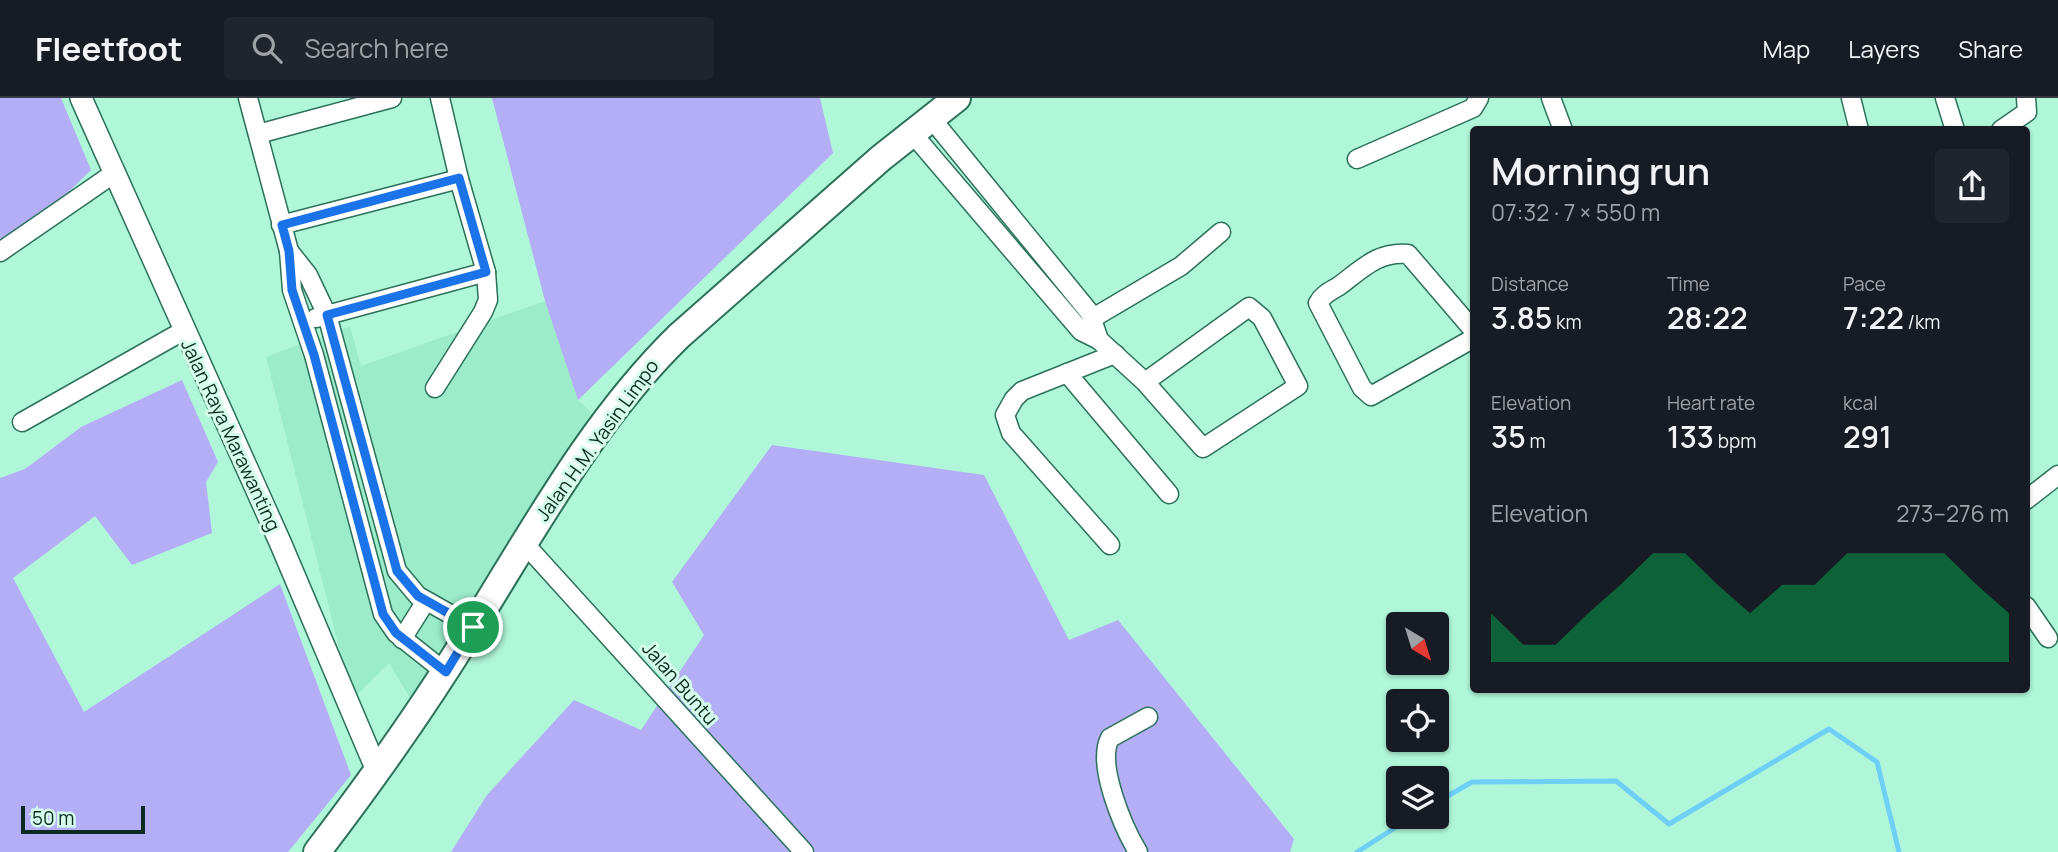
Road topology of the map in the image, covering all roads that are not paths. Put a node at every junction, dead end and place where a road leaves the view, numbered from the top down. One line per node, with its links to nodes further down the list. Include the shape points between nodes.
1 (80, 98): 18 (street, Jalan Raya Marawanting)
2 (248, 98): 16 (street)
3 (392, 98): 16 (street)
4 (440, 98): 19 (street)
5 (957, 98): 11 (main road, Jalan H.M. Yasin Limpo)
6 (1479, 98): 17 (street, via 1474,108)
7 (1551, 98): 12 (street)
8 (1851, 98): 13 (street)
9 (1945, 98): 14 (street)
10 (2026, 98): 15 (street, via 2027,112)
11 (921, 125): 26 (street); 30 (street, via 1081,331); 42 (main road, Jalan H.M. Yasin Limpo, via 650,365)
12 (1562, 126)
13 (1858, 126)
14 (1954, 126)
15 (2007, 126)
16 (258, 134): 20 (street)
17 (1357, 159)
18 (113, 174): 23 (street); 29 (street, Jalan Raya Marawanting)
19 (459, 178): 20 (street); 24 (street)
20 (282, 225): 22 (street)
21 (1221, 232): 26 (street, via 1181,266)
22 (289, 251): 25 (street, via 308,275); 27 (street, via 290,281)
23 (0, 252)
24 (486, 272): 25 (street); 37 (street, via 488,300 483,312)
25 (327, 315): 27 (street); 32 (street)
26 (1093, 318): 30 (street)
27 (303, 321): 34 (street)
28 (1470, 326): 31 (street, via 1408,254 1371,261 1318,303 1362,388 1371,396)
29 (183, 331): 38 (street); 51 (street, Jalan Raya Marawanting, via 280,542)
30 (1098, 340): 33 (street)
31 (1470, 340)
32 (337, 349): 34 (street); 44 (street, via 397,571)
33 (1115, 354): 35 (street); 36 (street)
34 (314, 355): 48 (street, via 383,614)
35 (1067, 373): 40 (street); 43 (street, via 1022,391 1008,406 1007,425)
36 (1145, 382): 36 (street, via 1249,307 1262,318 1298,386 1203,448)
37 (435, 388)
38 (22, 422)
39 (2058, 475): 41 (street)
40 (1169, 494)
41 (2030, 497)
42 (524, 542): 46 (main road, Jalan H.M. Yasin Limpo); 53 (street, Jalan Buntu)
43 (1110, 545)
44 (426, 601): 46 (street); 48 (street)
45 (2030, 612): 47 (street)
46 (473, 627): 49 (main road, Jalan H.M. Yasin Limpo)
47 (2048, 638)
48 (402, 639): 49 (street)
49 (446, 672): 51 (main road, Jalan H.M. Yasin Limpo)
50 (1148, 717): 54 (street, via 1110,738 1104,757 1124,829)
51 (377, 773): 52 (main road, Jalan H.M. Yasin Limpo)
52 (317, 852)
53 (804, 852)
54 (1138, 852)

